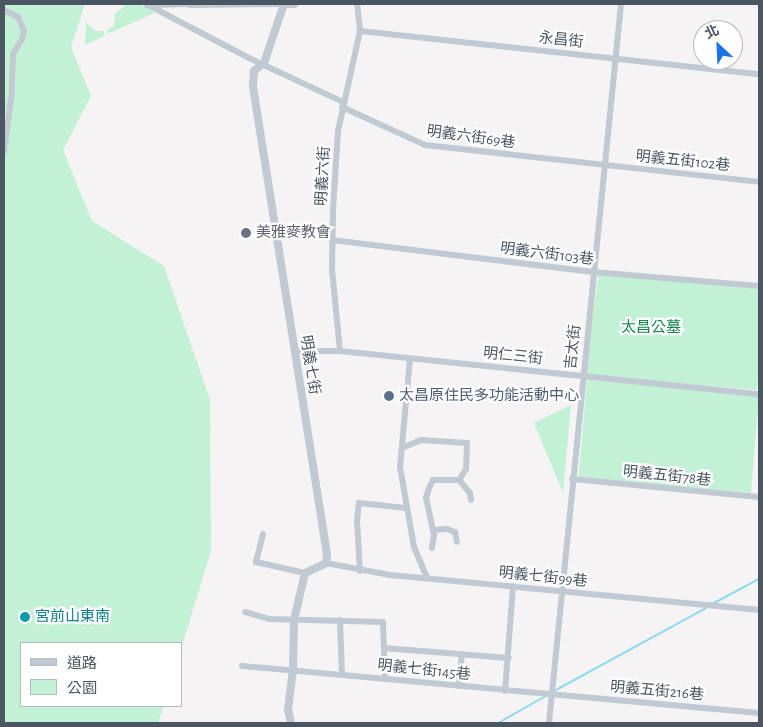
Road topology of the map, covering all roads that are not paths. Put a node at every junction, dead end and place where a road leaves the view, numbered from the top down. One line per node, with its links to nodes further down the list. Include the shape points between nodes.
1 (147, 4): 2 (street); 10 (street, 明義六街69巷)
2 (192, 4): 3 (street)
3 (284, 4): 4 (street); 10 (street, 明義七街)
4 (294, 4)
5 (357, 4): 8 (street, 明義六街)
6 (621, 4): 9 (street, 吉太街)
7 (4, 10): 13 (street, via 18,16 24,31 13,54)
8 (360, 31): 9 (street, 永昌街); 12 (street, 明義六街)
9 (616, 58): 11 (street, 永昌街); 14 (street, 吉太街)
10 (264, 63): 12 (street, 明義六街69巷); 19 (street, 明義七街, via 254,71 253,85)
11 (759, 74)
12 (343, 104): 14 (street, 明義六街69巷, via 425,145); 16 (street, 明義六街, via 338,131)
13 (4, 151)
14 (604, 166): 15 (street, 明義五街102巷); 17 (street, 吉太街)
15 (759, 182)
16 (332, 240): 17 (street, 明義六街103巷); 20 (street, 明義六街)
17 (593, 272): 18 (street, 明義六街103巷); 22 (street, 吉太街)
18 (759, 286)
19 (294, 350): 20 (street, 明仁三街); 34 (street, 明義七街)
20 (340, 351): 21 (street, 明仁三街)
21 (410, 359): 22 (street, 明仁三街); 24 (street)
22 (582, 376): 23 (street, 明仁三街); 25 (street, 吉太街)
23 (759, 394)
24 (402, 448): 26 (street, via 421,440 467,443 466,469); 29 (street, via 400,467)
25 (572, 479): 27 (street, 明義五街78巷); 39 (street, 吉太街)
26 (460, 480): 28 (street); 30 (street, via 433,480 426,498)
27 (759, 497)
28 (471, 500)
29 (406, 508): 35 (street, via 359,503); 37 (street, via 414,547)
30 (433, 530): 32 (street, via 455,532); 33 (street)
31 (264, 534): 36 (street, via 256,562)
32 (457, 542)
33 (432, 548)
34 (326, 563): 35 (street, 明義七街99巷); 36 (street)
35 (360, 571): 37 (street, 明義七街99巷)
36 (305, 574): 42 (street)
37 (427, 578): 38 (street, 明義七街99巷)
38 (514, 586): 39 (street, 明義七街99巷); 46 (street)
39 (561, 592): 40 (street, 明義七街99巷); 53 (street, 吉太街)
40 (759, 610)
41 (244, 612): 42 (street, via 269,619)
42 (294, 620): 43 (street); 48 (street)
43 (340, 620): 44 (street, via 383,622); 49 (street)
44 (384, 648): 45 (street); 50 (street)
45 (462, 654): 46 (street); 51 (street)
46 (509, 658): 52 (street)
47 (242, 666): 48 (street, 明義七街145巷)
48 (293, 669): 49 (street, 明義七街145巷); 55 (street, via 288,710)
49 (342, 674): 50 (street, 明義七街145巷)
50 (385, 679): 51 (street, 明義七街145巷)
51 (459, 686): 52 (street, 明義七街145巷)
52 (505, 691): 53 (street, 明義七街145巷)
53 (553, 694): 54 (street, 明義五街216巷); 56 (street, 吉太街)
54 (759, 713)
55 (291, 723)
56 (549, 723)

